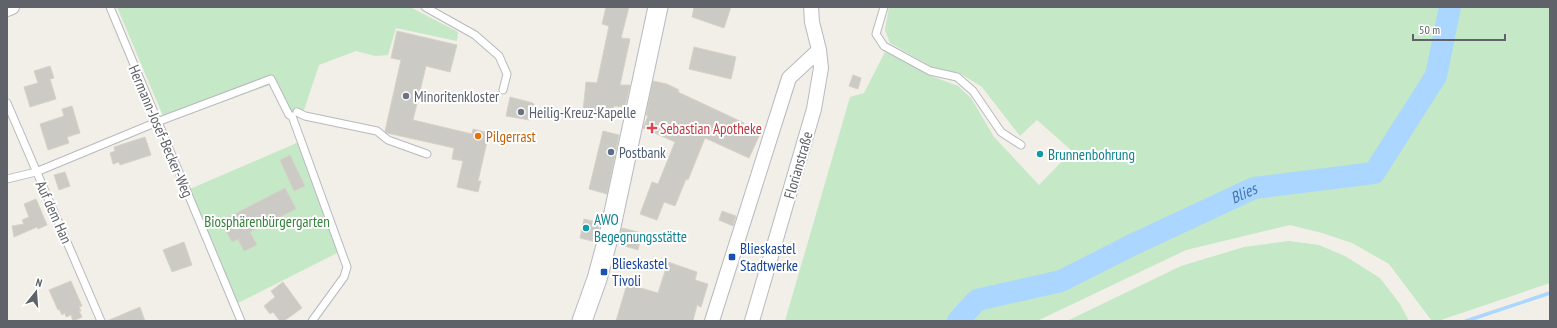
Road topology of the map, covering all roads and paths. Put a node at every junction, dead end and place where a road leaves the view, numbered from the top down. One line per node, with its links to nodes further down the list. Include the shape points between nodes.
1 (12, 7): 7 (street)
2 (110, 7): 12 (lane, Hermann-Josef-Becker-Weg)
3 (425, 7): 9 (lane, via 475,35 499,56 507,74)
4 (658, 7): 20 (main road, via 610,231)
5 (811, 7): 8 (street, Florianstraße)
6 (884, 7): 13 (lane, via 876,34 884,46 930,71 957,77 973,91 1001,132)
7 (7, 8)
8 (819, 50): 21 (street, via 789,78); 22 (street, Florianstraße, via 821,68 814,109)
9 (503, 90)
10 (7, 103): 15 (lane, Auf dem Han)
11 (294, 114): 12 (lane, via 289,115 271,79); 14 (lane, via 377,131 388,140); 19 (lane, via 347,267 344,277)
12 (157, 122): 15 (lane); 18 (lane, Hermann-Josef-Becker-Weg)
13 (1021, 145)
14 (427, 154)
15 (36, 172): 16 (lane); 17 (lane, Auf dem Han)
16 (7, 179)
17 (101, 321)
18 (241, 321)
19 (312, 321)
20 (582, 321)
21 (712, 321)
22 (752, 321)

